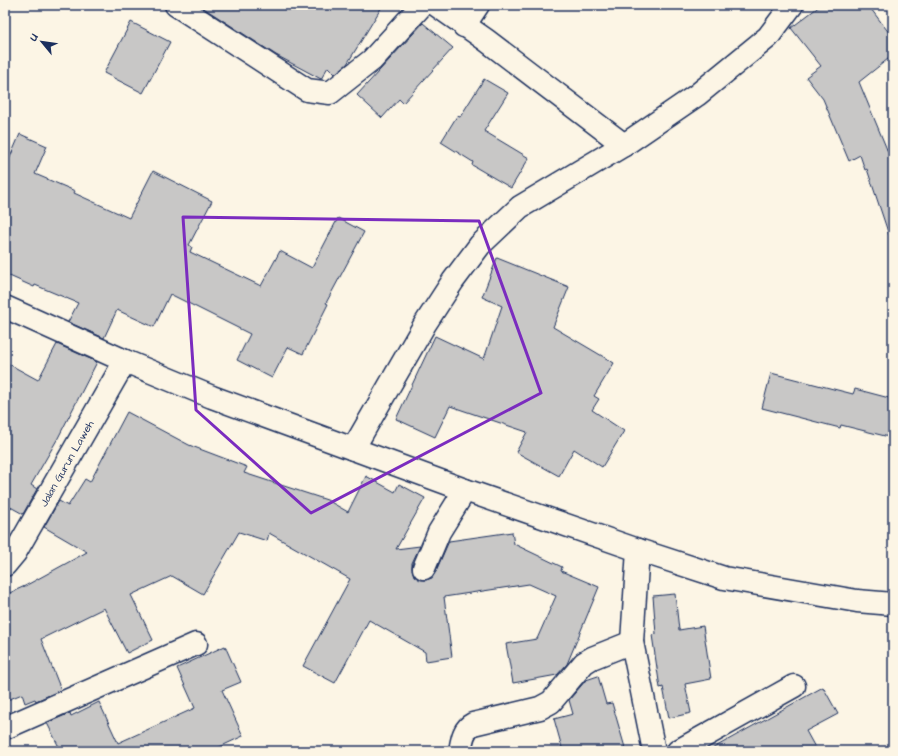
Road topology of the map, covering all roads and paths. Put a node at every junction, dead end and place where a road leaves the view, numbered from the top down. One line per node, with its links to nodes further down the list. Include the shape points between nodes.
1 (176, 5): 2 (street, via 307,90 330,93 372,60)
2 (422, 5)
3 (436, 5): 6 (street)
4 (478, 5): 6 (street)
5 (792, 5): 7 (street, via 768,37 697,95)
6 (464, 26): 7 (street)
7 (624, 145): 10 (street, via 520,207 480,245 425,324)
8 (5, 307): 9 (street)
9 (125, 361): 10 (street, via 212,397); 13 (street, Jalan Gurun Laweh, via 15,553)
10 (354, 449): 11 (street)
11 (465, 490): 12 (street); 14 (street, via 439,532)
12 (638, 550): 15 (street, via 724,578 857,602); 16 (street)
13 (5, 565)
14 (424, 568)
15 (893, 604)
16 (632, 642): 20 (street, via 584,663 551,702 540,708 468,726); 21 (street)
17 (196, 644): 19 (street)
18 (794, 686): 22 (street)
19 (5, 728)
20 (460, 751)
21 (654, 751)
22 (678, 751)

